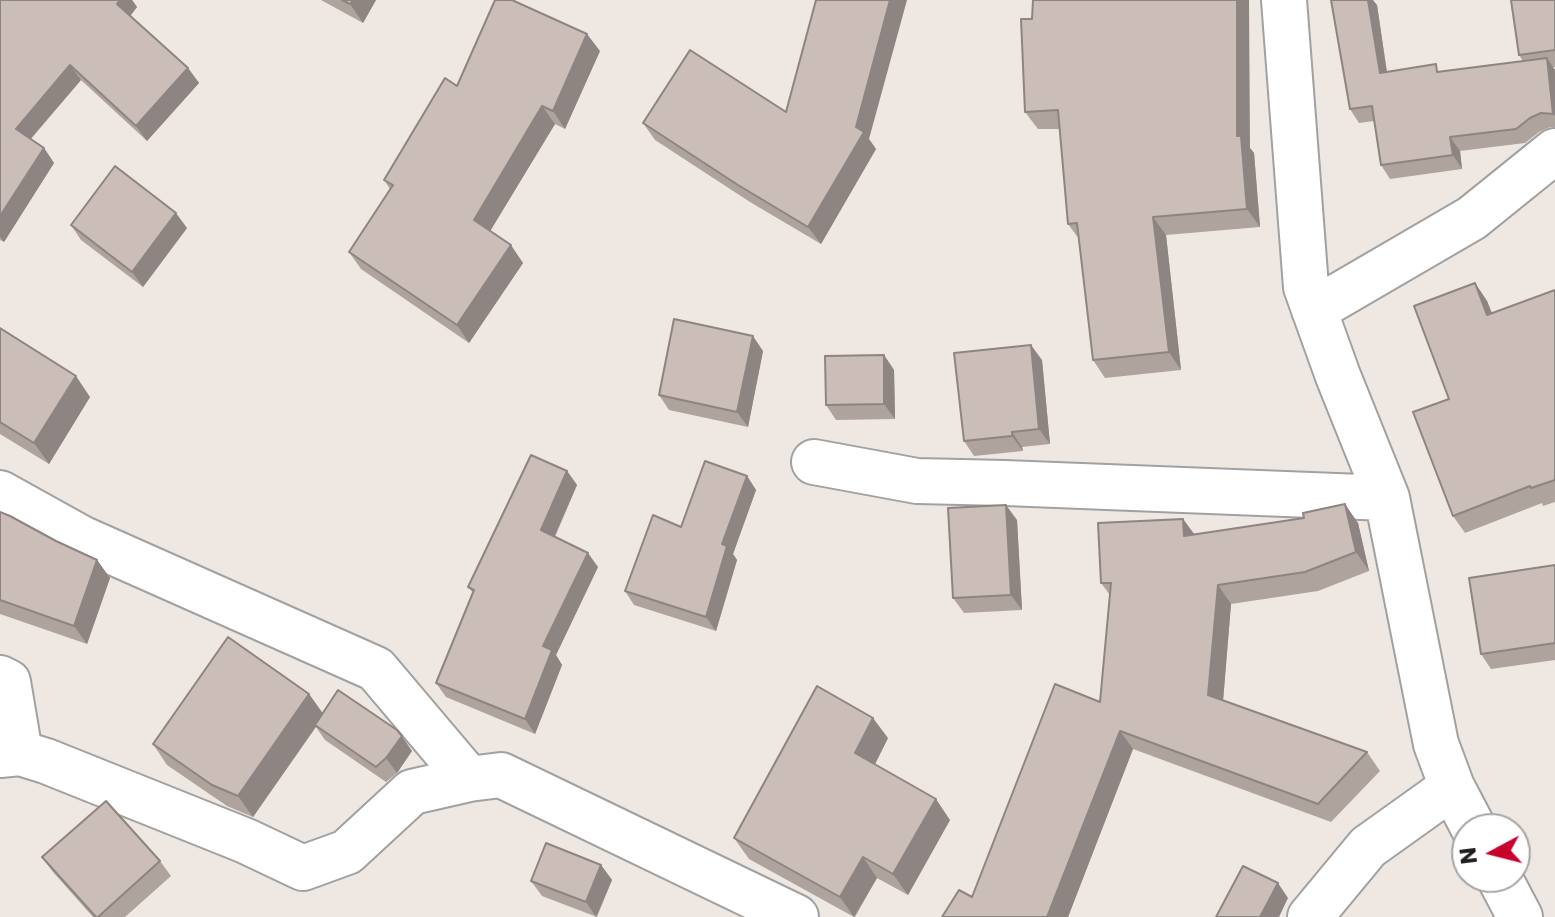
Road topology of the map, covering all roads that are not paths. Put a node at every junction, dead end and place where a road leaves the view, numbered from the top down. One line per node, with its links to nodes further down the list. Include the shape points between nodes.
1 (1284, 0): 3 (street, via 1306,287)
2 (1555, 151): 3 (street, via 1472,218)
3 (1314, 310): 6 (street)
4 (814, 462): 6 (street, via 917,481)
5 (0, 493): 9 (street, via 81,538 376,669)
6 (1387, 498): 10 (street, via 1436,744)
7 (0, 678): 8 (street, via 8,682)
8 (10, 754): 9 (street, via 46,761 303,868 347,852 412,792)
9 (469, 779): 13 (street, via 501,775)
10 (1452, 787): 11 (street); 14 (street, via 1368,847)
11 (1466, 813)
12 (1507, 893): 15 (street)
13 (796, 917)
14 (1310, 917)
15 (1520, 917)

